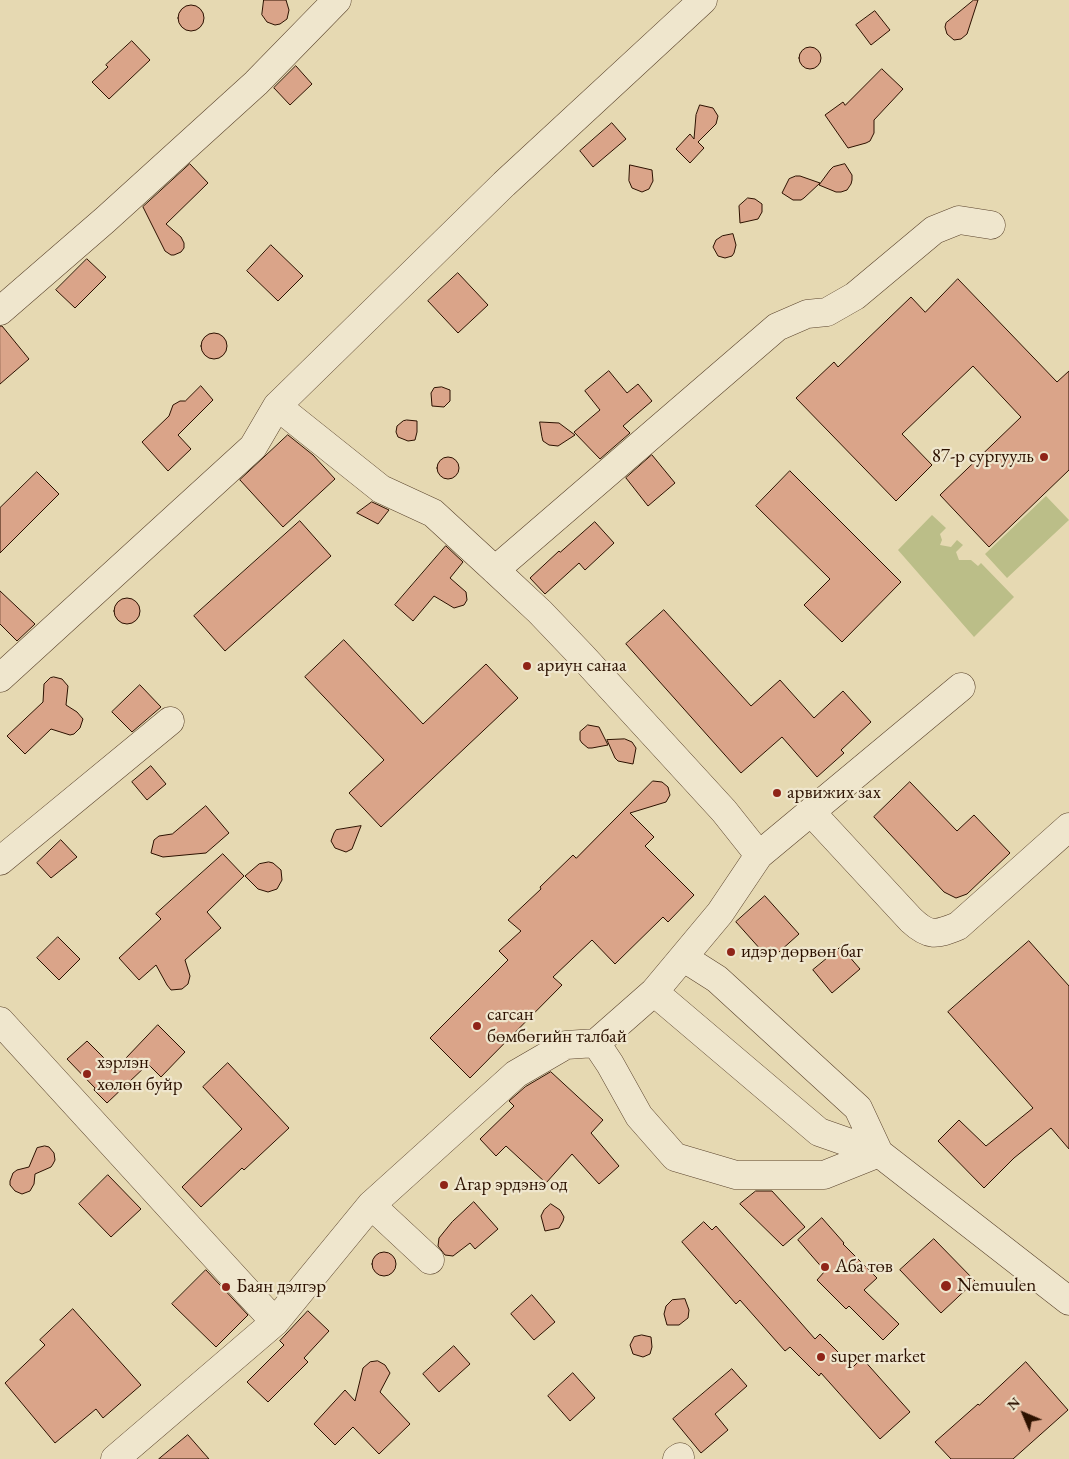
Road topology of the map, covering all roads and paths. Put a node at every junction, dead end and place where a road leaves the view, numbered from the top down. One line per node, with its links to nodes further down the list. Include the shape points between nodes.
1 (338, 0): 4 (street, via 256,83)
2 (703, 0): 5 (street, via 504,184)
3 (991, 225): 6 (street, via 959,220 934,230 855,296 827,312 807,314 776,327)
4 (0, 311)
5 (277, 406): 6 (street, via 380,489 433,513); 7 (street, via 254,447)
6 (495, 570): 12 (street, via 595,670 724,811)
7 (0, 678)
8 (961, 687): 10 (street)
9 (170, 721): 13 (street)
10 (811, 812): 11 (street, via 911,920 928,933 940,933 958,926); 12 (street)
11 (1069, 827)
12 (759, 855): 14 (street, via 720,913)
13 (0, 861)
14 (684, 958): 15 (street); 18 (street, via 717,979 858,1108)
15 (654, 992): 17 (street); 18 (street, via 819,1132)
16 (0, 1021): 22 (street)
17 (596, 1043): 18 (street, via 639,1116 675,1157 736,1175 824,1175); 19 (street, via 566,1045 516,1074)
18 (879, 1153): 21 (street)
19 (371, 1205): 20 (street); 22 (street)
20 (430, 1260)
21 (1069, 1301)
22 (276, 1322): 23 (street)
23 (115, 1459)

